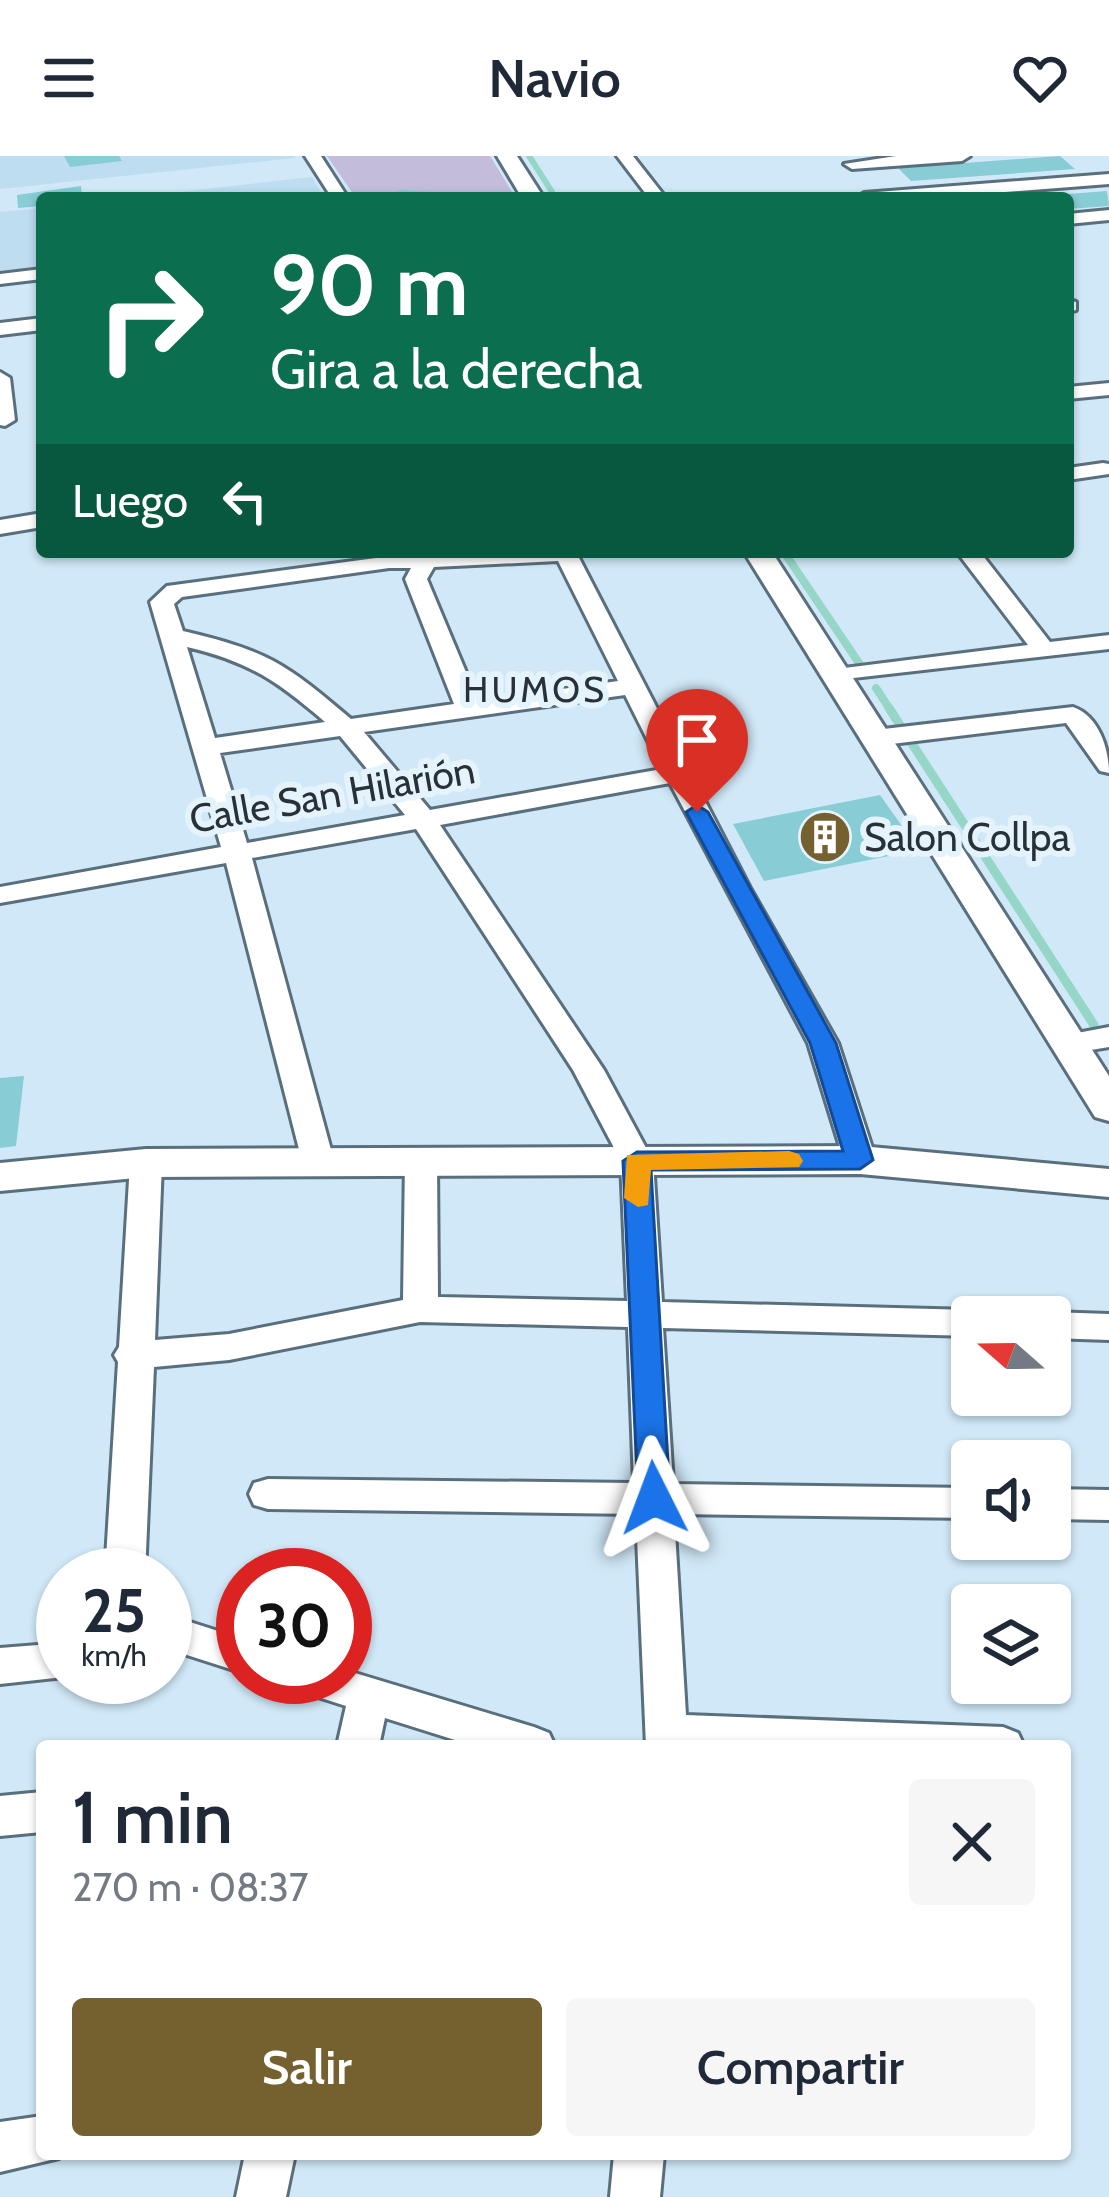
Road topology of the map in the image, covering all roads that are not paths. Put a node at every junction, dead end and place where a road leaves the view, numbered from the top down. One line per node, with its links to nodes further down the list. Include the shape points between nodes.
1 (313, 156): 7 (street)
2 (507, 156): 8 (main road)
3 (625, 156): 9 (street)
4 (962, 156): 5 (street)
5 (848, 160): 10 (street)
6 (1109, 179): 11 (street)
7 (336, 192)
8 (529, 192)
9 (653, 192)
10 (880, 192)
11 (947, 192)
12 (1109, 215): 13 (street)
13 (1074, 218)
14 (36, 275): 15 (street)
15 (0, 279)
16 (36, 325): 17 (street)
17 (0, 329)
18 (0, 378): 21 (street)
19 (1109, 389): 20 (street)
20 (1074, 392)
21 (5, 420)
22 (1102, 469): 23 (street)
23 (1074, 473)
24 (36, 521): 25 (street)
25 (0, 527)
26 (502, 558): 30 (street)
27 (569, 558): 35 (street)
28 (762, 558): 34 (main road)
29 (973, 558): 33 (street)
30 (425, 564): 31 (street, via 389,561 176,591 162,602); 36 (street)
31 (172, 636): 37 (street, via 280,671); 39 (street)
32 (1109, 642): 33 (street)
33 (1044, 650): 34 (street)
34 (836, 676): 38 (main road)
35 (636, 686): 36 (street); 41 (street)
36 (469, 710): 37 (street)
37 (346, 727): 39 (street); 42 (street)
38 (875, 738): 40 (street, via 1073,715); 46 (main road)
39 (206, 747): 43 (street)
40 (1109, 765)
41 (678, 774): 42 (street, Calle San Hilarión); 48 (street, via 823,1043)
42 (422, 818): 43 (street, Calle San Hilarión); 51 (street, via 588,1070)
43 (236, 850): 44 (street, Calle San Hilarión); 49 (street)
44 (0, 896)
45 (1109, 1037): 46 (street)
46 (1067, 1044): 47 (main road)
47 (1109, 1108)
48 (860, 1160): 51 (main road); 53 (main road)
49 (318, 1161): 50 (main road); 52 (main road)
50 (422, 1161): 51 (main road); 57 (street)
51 (637, 1161): 58 (street)
52 (146, 1162): 54 (main road); 62 (street)
53 (1028, 1176): 55 (main road); 56 (main road)
54 (0, 1177)
55 (1109, 1183)
56 (1109, 1196)
57 (420, 1309): 58 (street); 62 (street, via 229,1347)
58 (644, 1315): 59 (street); 64 (street)
59 (951, 1322)
60 (1071, 1326): 61 (street)
61 (1109, 1327)
62 (132, 1355): 68 (street)
63 (268, 1494): 64 (street)
64 (654, 1498): 65 (street); 73 (street)
65 (951, 1503)
66 (1071, 1504): 67 (street)
67 (1109, 1505)
68 (125, 1548)
69 (36, 1663): 70 (street)
70 (0, 1666)
71 (372, 1696): 75 (street)
72 (367, 1704): 74 (street)
73 (667, 1739): 76 (street)
74 (359, 1740)
75 (515, 1740)
76 (715, 1740)
77 (36, 1813): 78 (street)
78 (0, 1816)
79 (36, 2142): 80 (street)
80 (0, 2147)
81 (269, 2160): 83 (street)
82 (638, 2160): 84 (street)
83 (261, 2197)
84 (635, 2197)

